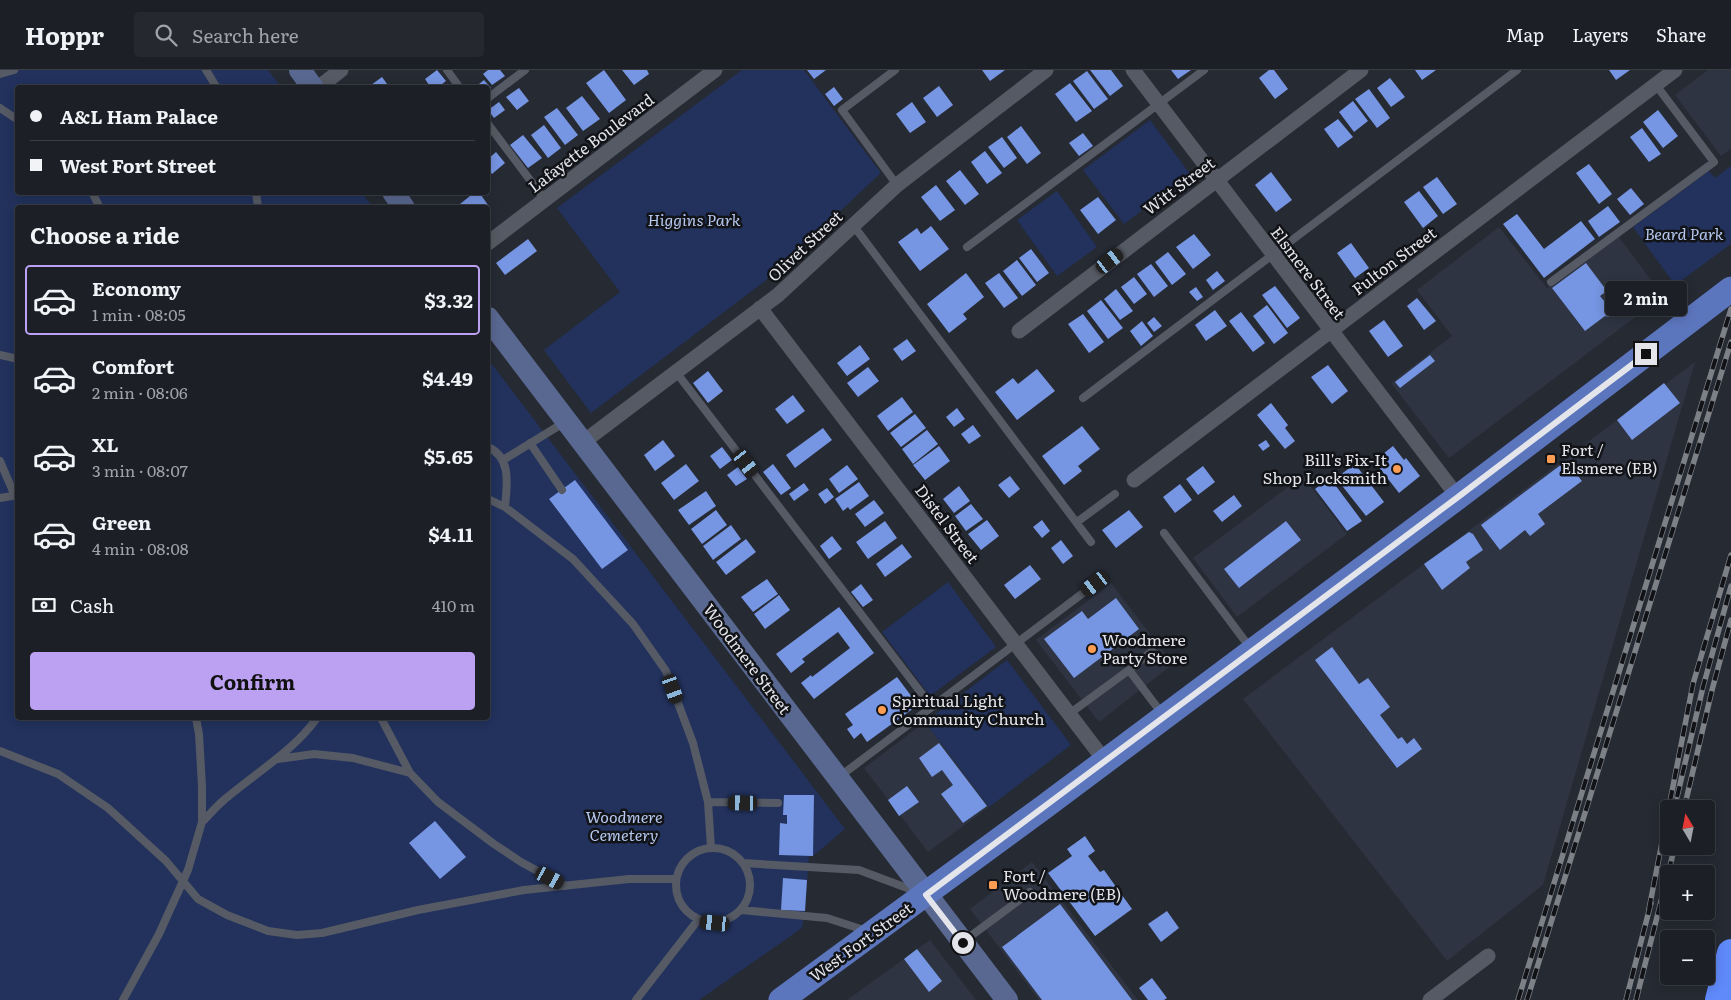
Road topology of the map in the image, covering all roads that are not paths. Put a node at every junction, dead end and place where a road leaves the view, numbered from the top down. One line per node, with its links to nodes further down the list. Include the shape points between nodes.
1 (14, 70): 15 (lane)
2 (206, 70): 16 (lane)
3 (300, 70): 17 (street)
4 (341, 70): 18 (street)
5 (447, 70): 19 (lane)
6 (525, 70): 21 (lane)
7 (715, 70): 28 (street, Lafayette Boulevard)
8 (895, 70): 27 (lane, via 842,110)
9 (1046, 70): 27 (street, Olivet Street)
10 (1133, 70): 22 (street, Elsmere Street)
11 (1204, 70): 22 (lane)
12 (1361, 70): 26 (street, Witt Street)
13 (1517, 70): 32 (lane)
14 (1676, 70): 20 (street, Fulton Street)
15 (0, 74)
16 (216, 85)
17 (311, 85)
18 (322, 85)
19 (458, 85)
20 (1656, 85): 33 (lane, via 1714,162); 37 (street, Fulton Street)
21 (490, 96)
22 (1159, 104): 26 (street, Elsmere Street); 31 (lane)
23 (0, 108): 24 (lane)
24 (15, 118)
25 (490, 127): 28 (lane)
26 (1216, 180): 32 (street, Elsmere Street); 38 (street, Witt Street)
27 (897, 184): 29 (street, Olivet Street)
28 (545, 200): 30 (street, Lafayette Boulevard)
29 (854, 225): 35 (street, Olivet Street, via 778,296); 58 (lane)
30 (490, 241)
31 (967, 247)
32 (1273, 256): 37 (street, Elsmere Street); 42 (lane)
33 (1551, 282)
34 (1731, 288): 54 (main road, West Fort Street)
35 (760, 308): 41 (street, Olivet Street); 62 (street, Distel Street)
36 (490, 321): 43 (street, Woodmere Street)
37 (1330, 330): 49 (street, Fulton Street); 54 (street, Elsmere Street)
38 (1019, 331)
39 (0, 355): 40 (lane)
40 (15, 358)
41 (676, 372): 44 (street, Olivet Street); 66 (lane)
42 (1084, 398)
43 (566, 421): 44 (street, Woodmere Street); 45 (lane)
44 (582, 443): 76 (street, Woodmere Street)
45 (530, 444): 47 (lane); 50 (lane)
46 (490, 448): 47 (lane)
47 (503, 460): 57 (lane, via 507,477)
48 (0, 461): 51 (lane)
49 (1134, 480)
50 (562, 490)
51 (15, 492)
52 (1115, 494): 58 (lane)
53 (15, 496): 55 (lane)
54 (1458, 497): 64 (main road, West Fort Street)
55 (0, 498)
56 (490, 500): 57 (lane)
57 (505, 507): 77 (lane, via 576,562 633,624 666,670 693,743)
58 (1077, 522): 60 (lane)
59 (1164, 533): 64 (lane)
60 (1091, 542)
61 (1095, 584): 62 (lane)
62 (1015, 643): 66 (lane); 67 (street, Distel Street)
63 (1152, 651): 65 (lane)
64 (1252, 651): 68 (main road, West Fort Street)
65 (1129, 670): 67 (lane); 68 (lane)
66 (932, 707): 76 (lane)
67 (1069, 714): 74 (street, Distel Street)
68 (1164, 717): 74 (main road, West Fort Street)
69 (196, 720): 79 (lane)
70 (316, 720): 73 (lane)
71 (382, 720): 75 (lane)
72 (0, 751): 83 (lane, via 58,774 108,808)
73 (278, 759): 75 (lane, via 314,754 353,758); 79 (lane, via 228,796)
74 (1105, 761): 86 (main road, West Fort Street)
75 (410, 773): 84 (lane, via 438,802 468,826 521,862)
76 (838, 778): 86 (street, Woodmere Street)
77 (708, 802): 78 (lane); 80 (lane)
78 (778, 803)
79 (202, 822): 83 (lane)
80 (711, 848): 81 (lane, via 730,851); 82 (lane, via 693,853 684,861)
81 (743, 863): 86 (lane, via 860,870); 87 (lane, via 751,880 750,893)
82 (676, 879): 84 (lane, via 629,879); 88 (lane, via 677,897 683,908)
83 (183, 881): 84 (lane, via 198,899 227,916 268,931 297,935 337,930 418,910 524,890); 93 (lane)
84 (565, 886)
85 (1030, 892): 90 (lane)
86 (926, 895): 89 (main road, West Fort Street); 90 (street, Woodmere Street)
87 (741, 910): 88 (lane, via 727,920 715,923); 89 (lane, via 827,918)
88 (698, 920): 94 (lane)
89 (874, 933): 95 (main road, West Fort Street)
90 (963, 943): 96 (street, Woodmere Street)
91 (1731, 954): 98 (highway)
92 (1488, 956): 97 (street)
93 (123, 1000)
94 (636, 1000)
95 (781, 1000)
96 (1007, 1000)
97 (1430, 1000)
98 (1718, 1000)

